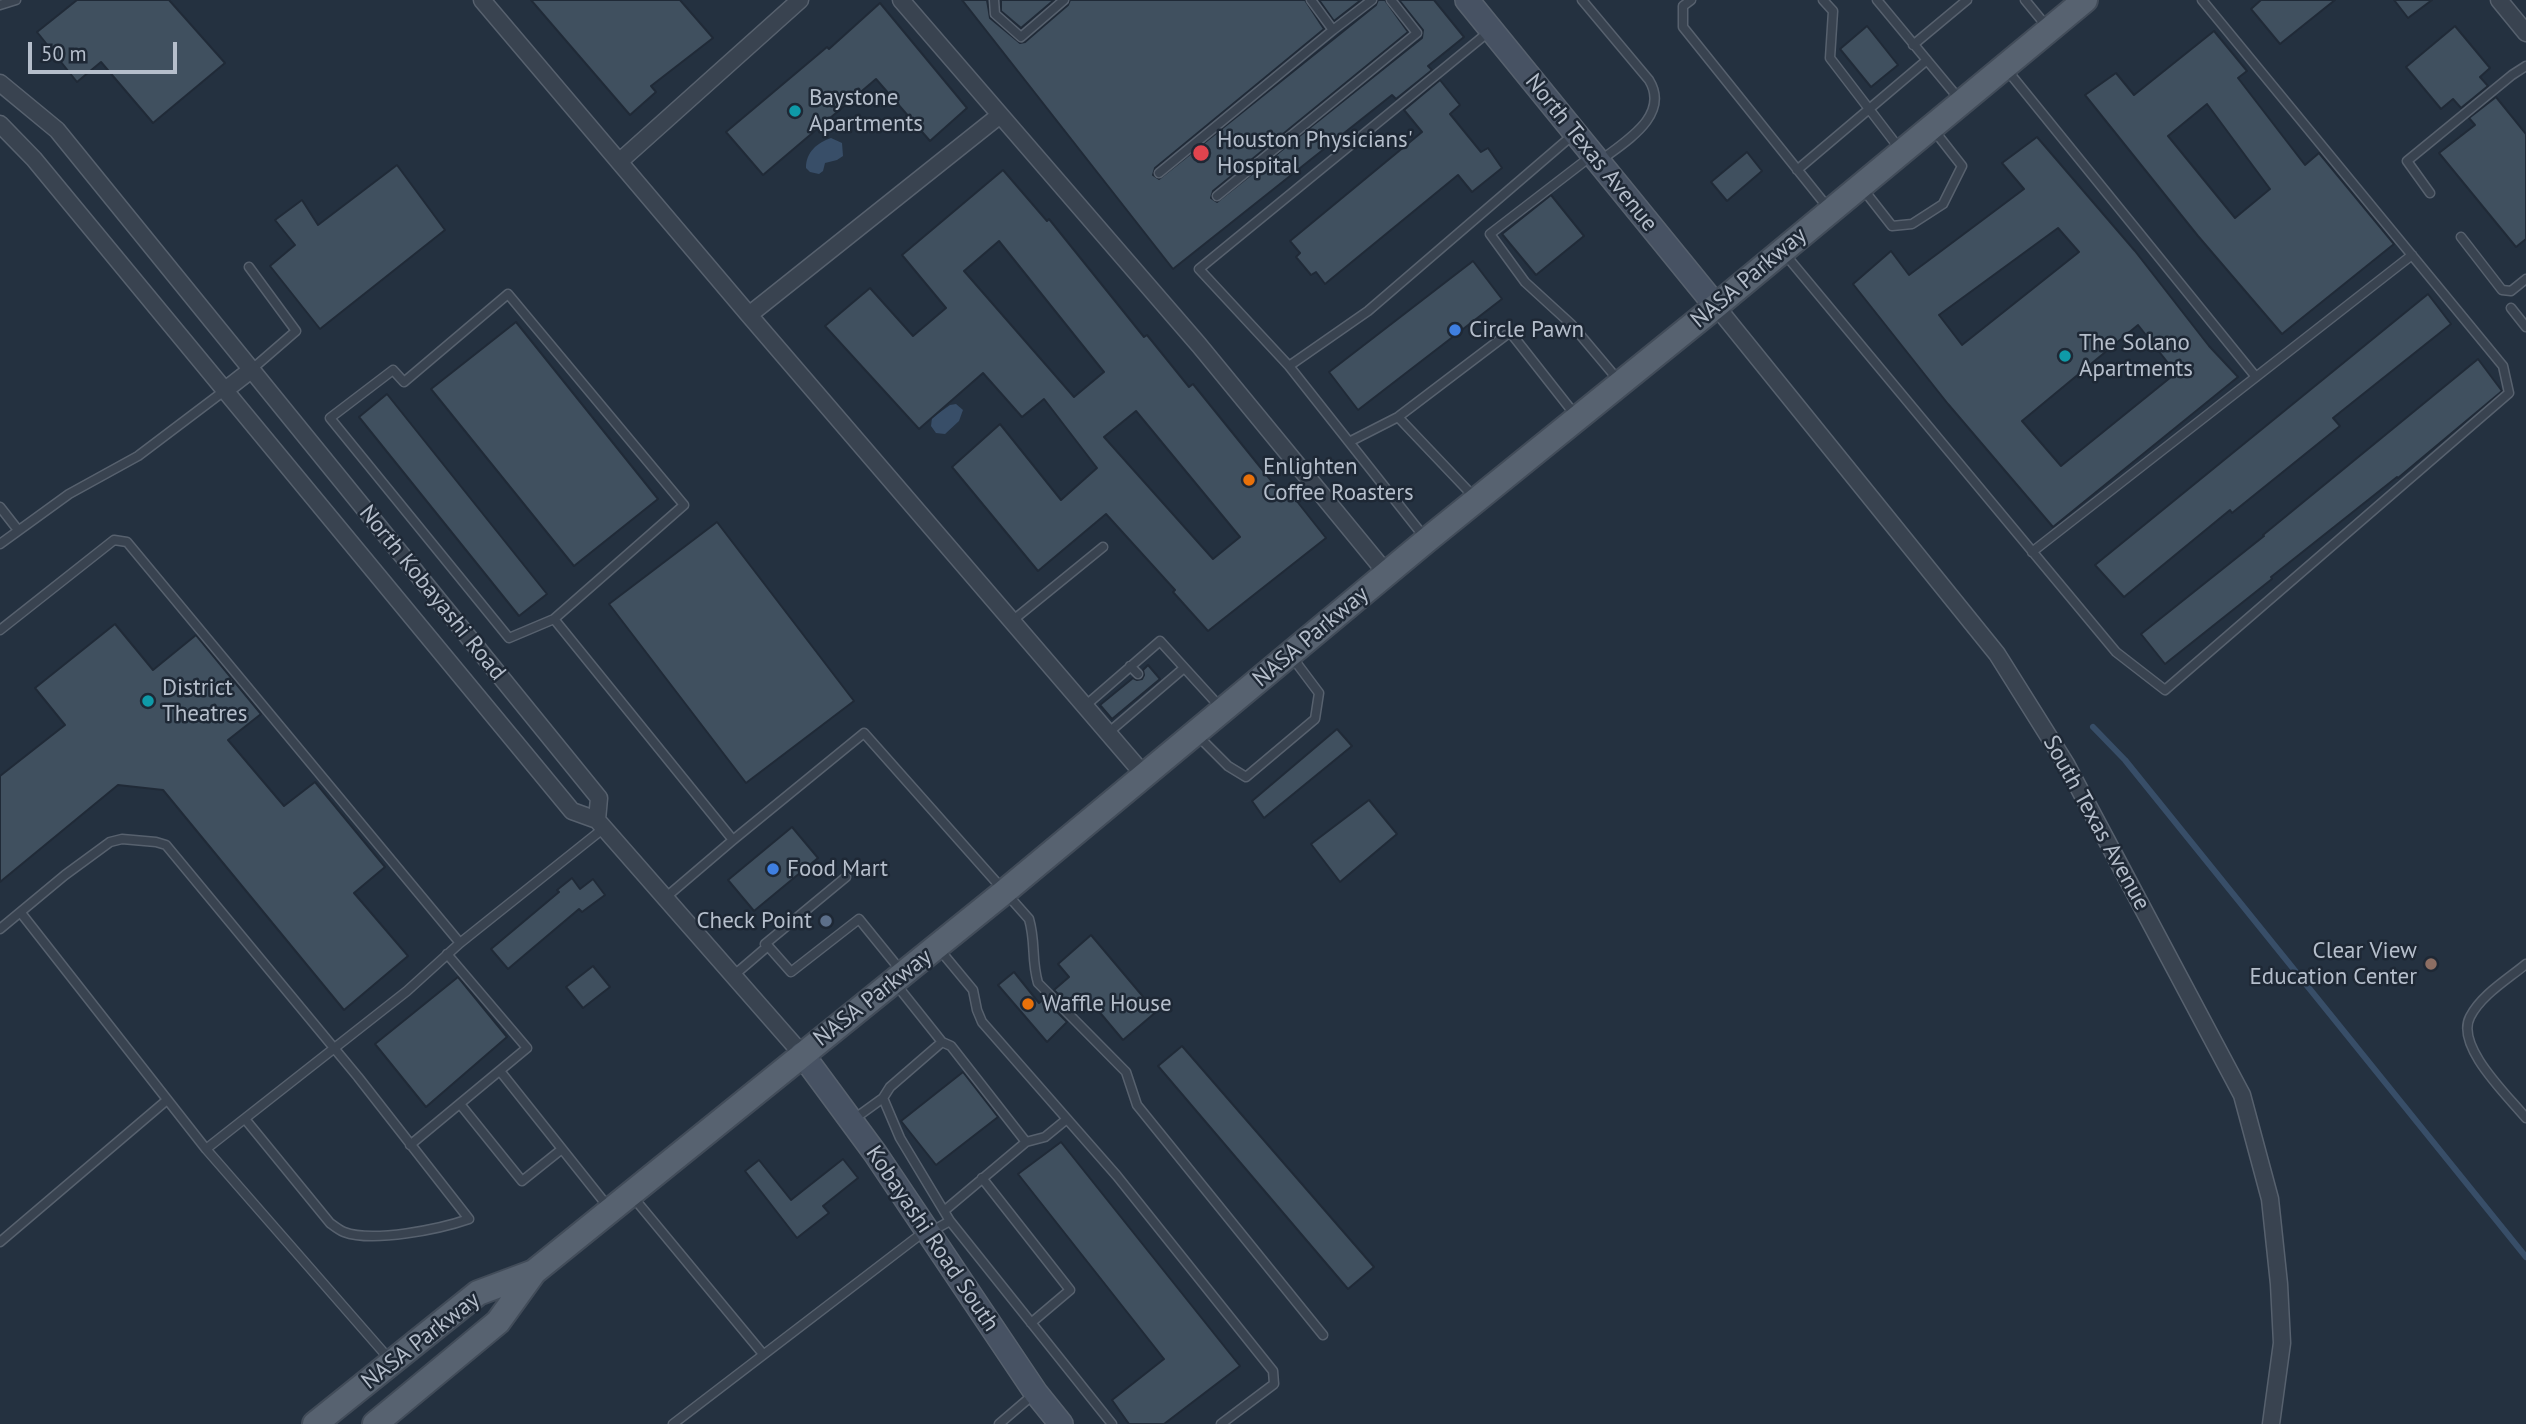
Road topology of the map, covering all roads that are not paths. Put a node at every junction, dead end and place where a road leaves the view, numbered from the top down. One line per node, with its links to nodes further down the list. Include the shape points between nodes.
1 (16, 0): 20 (lane)
2 (482, 0): 38 (street)
3 (800, 0): 38 (street)
4 (901, 0): 32 (street)
5 (994, 0): 6 (lane, via 995,14 1021,37)
6 (1064, 0)
7 (1311, 0): 21 (lane)
8 (1373, 0): 21 (lane)
9 (1391, 0): 43 (lane, via 1417,33)
10 (1467, 0): 22 (street, North Texas Avenue)
11 (1582, 0): 37 (lane, via 1649,80 1654,94 1650,117 1632,136)
12 (1691, 0): 39 (lane, via 1683,6 1683,27)
13 (1823, 0): 31 (lane, via 1833,11 1830,58)
14 (1877, 0): 25 (lane)
15 (1967, 0): 25 (lane)
16 (2025, 0): 23 (lane)
17 (2085, 0): 23 (main road, NASA Parkway)
18 (2202, 0): 47 (lane)
19 (2499, 0): 24 (street)
20 (0, 5)
21 (1333, 30): 40 (lane)
22 (1492, 30): 35 (street, North Texas Avenue); 54 (lane, via 1199,269)
23 (2049, 30): 28 (main road, NASA Parkway)
24 (2526, 33)
25 (1913, 45): 26 (lane)
26 (1927, 60): 30 (lane); 31 (lane)
27 (2526, 66): 42 (lane, via 2407,161)
28 (2005, 67): 30 (main road, NASA Parkway); 56 (lane)
29 (0, 83): 55 (street, North Kobayashi Road, via 57,130)
30 (1962, 102): 34 (main road, NASA Parkway)
31 (1870, 108): 36 (lane); 39 (lane)
32 (1000, 115): 52 (street); 69 (street, via 1199,345)
33 (0, 124): 58 (street, North Kobayashi Road, via 34,159)
34 (1931, 128): 36 (main road, NASA Parkway); 41 (lane, via 1962,166 1943,204 1912,224 1892,226)
35 (1575, 133): 37 (street, North Texas Avenue); 54 (lane, via 1367,312)
36 (1902, 152): 41 (main road, NASA Parkway)
37 (1596, 159): 50 (street, North Texas Avenue); 57 (lane, via 1490,234 1525,282 1571,324)
38 (619, 162): 52 (street)
39 (1797, 170): 44 (lane)
40 (1159, 173)
41 (1861, 186): 44 (main road, NASA Parkway)
42 (2430, 193)
43 (1217, 196)
44 (1830, 211): 46 (main road, NASA Parkway)
45 (2461, 237): 49 (lane, via 2502,289 2511,291)
46 (1783, 251): 50 (main road, NASA Parkway); 68 (lane)
47 (2412, 255): 56 (lane); 68 (lane, via 2503,366 2509,394 2165,690 2116,652)
48 (249, 267): 55 (lane, via 296,331)
49 (2526, 279)
50 (1716, 306): 57 (main road, NASA Parkway); 135 (street, South Texas Avenue, via 1997,654 2066,764 2242,1095 2270,1199 2279,1284 2282,1343)
51 (2511, 308): 53 (lane)
52 (749, 315): 71 (street)
53 (2526, 327)
54 (1289, 366): 61 (lane)
55 (251, 370): 58 (street); 86 (street, North Kobayashi Road, via 599,798)
56 (2256, 377): 68 (lane)
57 (1621, 384): 60 (main road, NASA Parkway)
58 (224, 391): 64 (lane, via 138,456 69,494); 86 (street, North Kobayashi Road, via 572,811)
59 (1398, 417): 60 (lane, via 1510,332); 61 (lane); 62 (lane)
60 (1578, 418): 62 (main road, NASA Parkway)
61 (1349, 442): 65 (lane)
62 (1477, 500): 65 (main road, NASA Parkway)
63 (0, 507): 64 (lane)
64 (18, 530): 66 (lane)
65 (1427, 540): 69 (main road, NASA Parkway)
66 (0, 544)
67 (1103, 547): 71 (lane)
68 (2032, 552)
69 (1387, 574): 73 (main road, NASA Parkway)
70 (554, 619): 70 (lane, via 684,505 509,294 404,382 393,370 330,418 509,638); 87 (lane)
71 (1012, 621): 81 (street)
72 (0, 630): 93 (lane, via 114,540 127,542)
73 (1290, 654): 82 (main road, NASA Parkway); 84 (lane, via 1319,693 1315,719 1299,735 1246,777 1228,766)
74 (1130, 666): 75 (lane, via 1160,641); 76 (lane); 77 (lane)
75 (1184, 668): 82 (lane); 83 (lane, via 1139,701)
76 (1138, 674)
77 (1119, 677): 78 (lane); 79 (lane)
78 (1125, 684)
79 (1102, 691): 80 (lane); 81 (lane)
80 (1108, 699)
81 (1085, 706): 83 (street)
82 (1223, 711): 84 (main road, NASA Parkway)
83 (1108, 733): 85 (street)
84 (1196, 733): 85 (main road, NASA Parkway)
85 (1145, 776): 89 (main road, NASA Parkway)
86 (600, 824): 90 (street, North Kobayashi Road); 93 (lane)
87 (733, 840): 89 (lane, via 864,733); 90 (lane)
88 (846, 877): 94 (lane, via 765,944)
89 (1003, 893): 95 (main road, NASA Parkway); 124 (lane, via 1028,919 1035,938 1032,964 1038,983 1126,1072 1137,1105)
90 (665, 898): 98 (street, North Kobayashi Road)
91 (21, 913): 92 (lane); 101 (lane, via 110,842 122,839 166,845); 105 (lane)
92 (0, 929)
93 (460, 943): 96 (lane)
94 (768, 946): 98 (lane); 99 (lane, via 791,972 859,919)
95 (938, 946): 99 (main road, NASA Parkway); 109 (lane, via 973,990 982,1022)
96 (447, 954): 101 (lane); 103 (lane, via 527,1048)
97 (2526, 964): 107 (lane, via 2482,1000 2469,1018 2467,1035 2473,1052)
98 (733, 976): 102 (street, North Kobayashi Road)
99 (898, 978): 100 (lane); 102 (main road, NASA Parkway)
100 (942, 1042): 104 (lane); 111 (lane, via 951,1046)
101 (334, 1049): 108 (lane); 112 (lane)
102 (802, 1054): 110 (street, Kobayashi Road South); 116 (main road, NASA Parkway)
103 (500, 1071): 106 (lane); 114 (lane)
104 (883, 1098): 110 (lane); 118 (lane, via 900,1138)
105 (167, 1100): 113 (lane); 121 (lane)
106 (460, 1104): 112 (lane); 114 (lane, via 522,1181)
107 (2526, 1118)
108 (246, 1119): 112 (lane, via 330,1223 345,1233 405,1233 470,1219); 113 (lane)
109 (1067, 1119): 111 (lane, via 1045,1137); 134 (lane, via 1273,1371 1274,1384)
110 (852, 1121): 120 (street, Kobayashi Road South)
111 (1026, 1142): 115 (lane)
112 (410, 1145)
113 (206, 1149): 126 (lane)
114 (562, 1149): 117 (lane)
115 (982, 1178): 118 (lane); 123 (lane, via 1070,1290)
116 (630, 1194): 117 (main road, NASA Parkway); 125 (lane)
117 (611, 1210): 122 (main road, NASA Parkway)
118 (944, 1211): 119 (lane)
119 (950, 1221): 120 (lane); 123 (lane)
120 (929, 1231): 125 (lane); 127 (street, Kobayashi Road South)
121 (0, 1242)
122 (534, 1272): 126 (main road, NASA Parkway, via 478,1293); 128 (main road, NASA Parkway, via 498,1322)
123 (1031, 1323): 133 (lane)
124 (1323, 1335)
125 (763, 1354): 130 (lane)
126 (392, 1363): 129 (main road, NASA Parkway)
127 (1036, 1392): 131 (lane); 132 (street, Kobayashi Road South)
128 (380, 1422)
129 (315, 1424)
130 (673, 1424)
131 (999, 1424)
132 (1061, 1424)
133 (1112, 1424)
134 (1221, 1424)
135 (2271, 1424)

